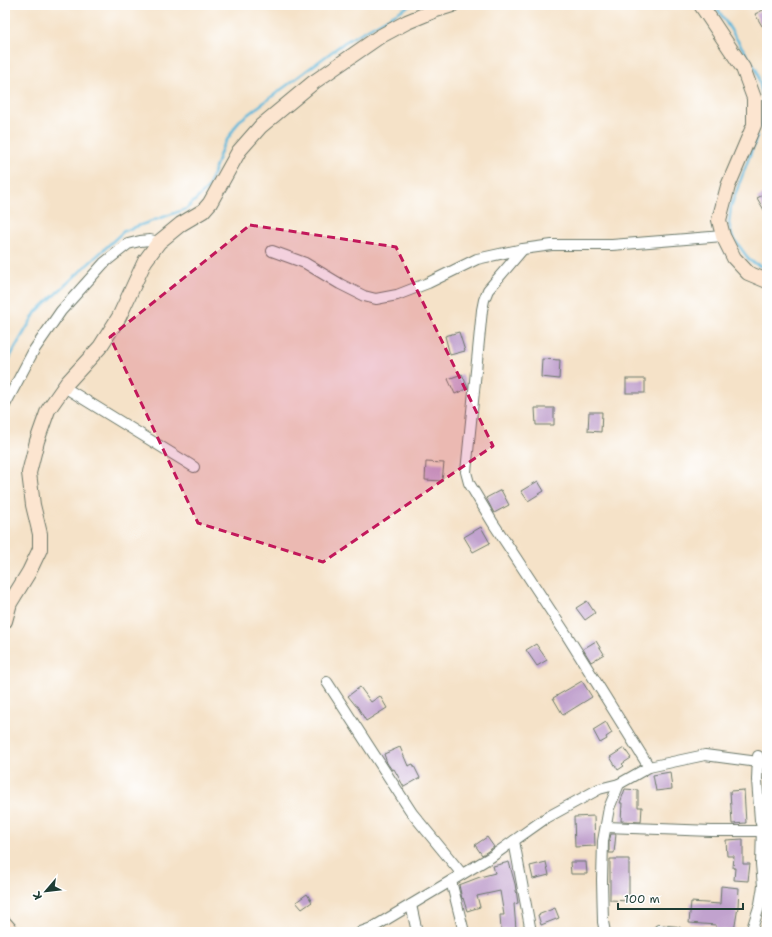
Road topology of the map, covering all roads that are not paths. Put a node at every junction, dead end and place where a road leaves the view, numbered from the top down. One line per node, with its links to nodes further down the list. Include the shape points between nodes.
1 (452, 5): 4 (street, via 407,22 379,37 314,82 262,126 239,151 203,211 181,224)
2 (700, 5): 3 (street, via 743,68 754,98 754,125 728,186 719,220)
3 (723, 236): 5 (street, via 612,245 552,245); 7 (street, via 734,258 748,274)
4 (159, 242): 8 (street, via 145,261 119,317 100,347); 9 (street, via 150,240 128,244 104,263 61,311 34,350)
5 (524, 249): 6 (street, via 477,259 428,283 397,295 376,299 364,296 305,263); 14 (street, via 488,290 484,300 466,472 469,483 493,523)
6 (272, 250)
7 (767, 281)
8 (64, 387): 10 (street); 11 (street, via 48,410 29,473 40,534 40,549 10,603)
9 (5, 405)
10 (194, 467)
11 (5, 621)
12 (327, 682): 20 (street, via 412,813)
13 (761, 761): 14 (street, via 705,755); 16 (street, via 757,780)
14 (649, 767): 15 (street)
15 (619, 784): 17 (street, via 609,808); 19 (street, via 599,789 546,818)
16 (764, 820): 18 (street)
17 (606, 827): 18 (street); 31 (street, via 602,880)
18 (762, 831): 22 (street)
19 (514, 841): 20 (street); 30 (street)
20 (462, 874): 21 (street)
21 (451, 881): 23 (street); 29 (street)
22 (763, 904): 33 (street)
23 (411, 905): 27 (street); 28 (street)
24 (5, 924): 26 (street)
25 (659, 930): 32 (street)
26 (12, 932)
27 (361, 932)
28 (417, 932)
29 (464, 932)
30 (531, 932)
31 (605, 932)
32 (677, 932)
33 (751, 932)

